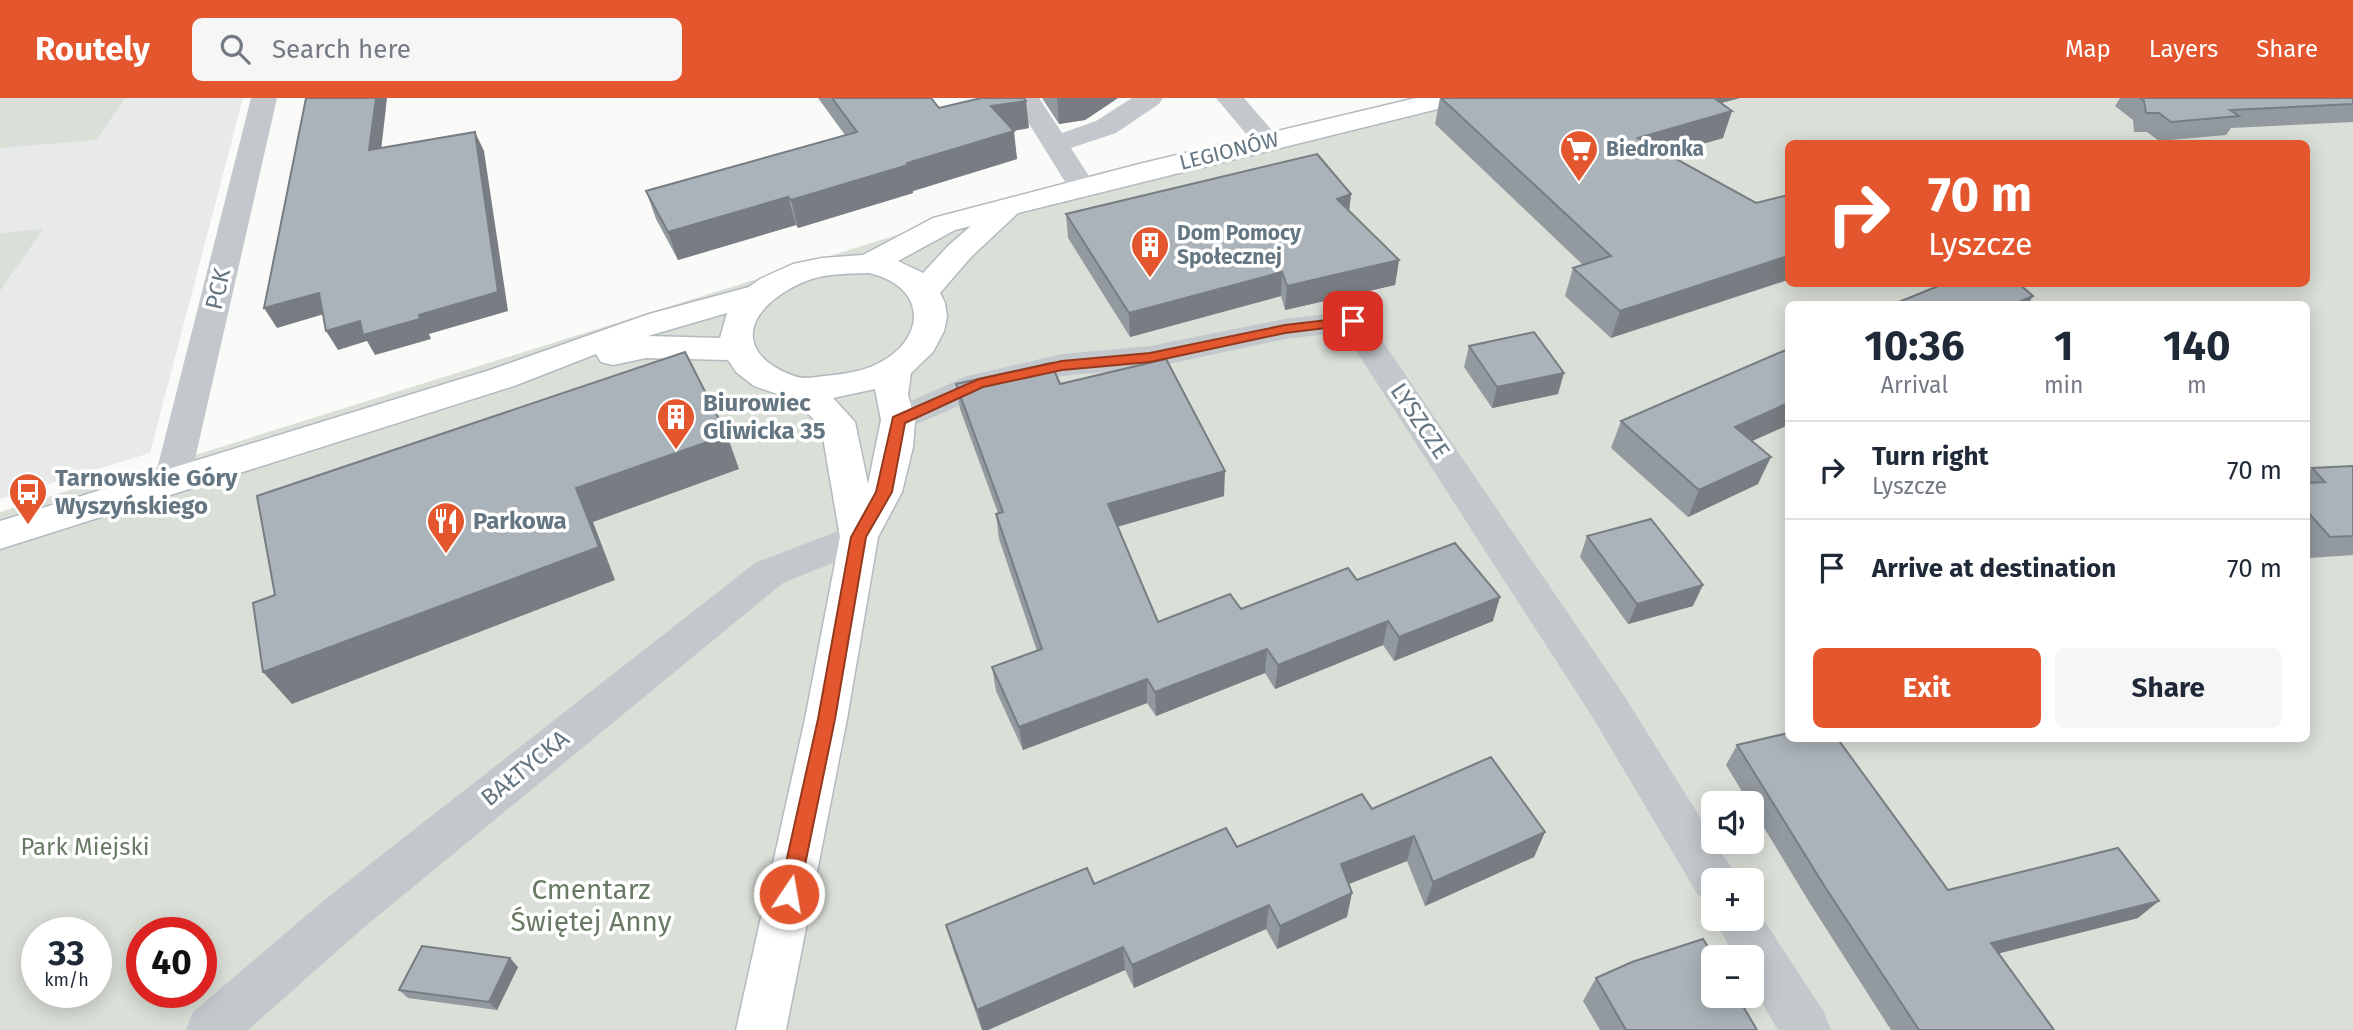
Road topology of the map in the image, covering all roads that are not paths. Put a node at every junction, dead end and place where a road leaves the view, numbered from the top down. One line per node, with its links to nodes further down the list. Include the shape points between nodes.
1 (264, 98): 18 (street, PCK)
2 (1026, 98): 7 (street)
3 (1150, 98): 7 (street, via 1106,127)
4 (1229, 98): 6 (street)
5 (1449, 98): 6 (street, LEGIONÓW)
6 (1268, 142): 8 (street, LEGIONÓW)
7 (1055, 144): 8 (street)
8 (1082, 187): 9 (street, LEGIONÓW)
9 (1010, 209): 10 (street, LEGIONÓW, via 944,225); 11 (street, LEGIONÓW, via 960,251)
10 (869, 264): 11 (street, via 896,270); 12 (street, via 834,265 794,275)
11 (923, 293): 14 (street, via 932,312 931,332 917,352)
12 (758, 295): 13 (street, via 736,321); 15 (street, via 582,346)
13 (736, 349): 15 (street, via 646,347); 16 (street, via 752,371)
14 (895, 369): 16 (street, via 852,384); 17 (street, via 891,395)
15 (502, 377): 18 (street)
16 (803, 390): 20 (street, via 838,422)
17 (898, 420): 20 (street, via 884,492); 21 (street, LYSZCZE, via 979,383 1062,365 1150,357 1285,329 1353,321 1600,695)
18 (172, 481): 19 (street)
19 (0, 535)
20 (859, 537): 23 (street, BAŁTYCKA, via 769,573 345,913); 24 (street)
21 (1707, 868)
22 (1745, 931): 25 (street)
23 (211, 1030)
24 (761, 1030)
25 (1806, 1030)

